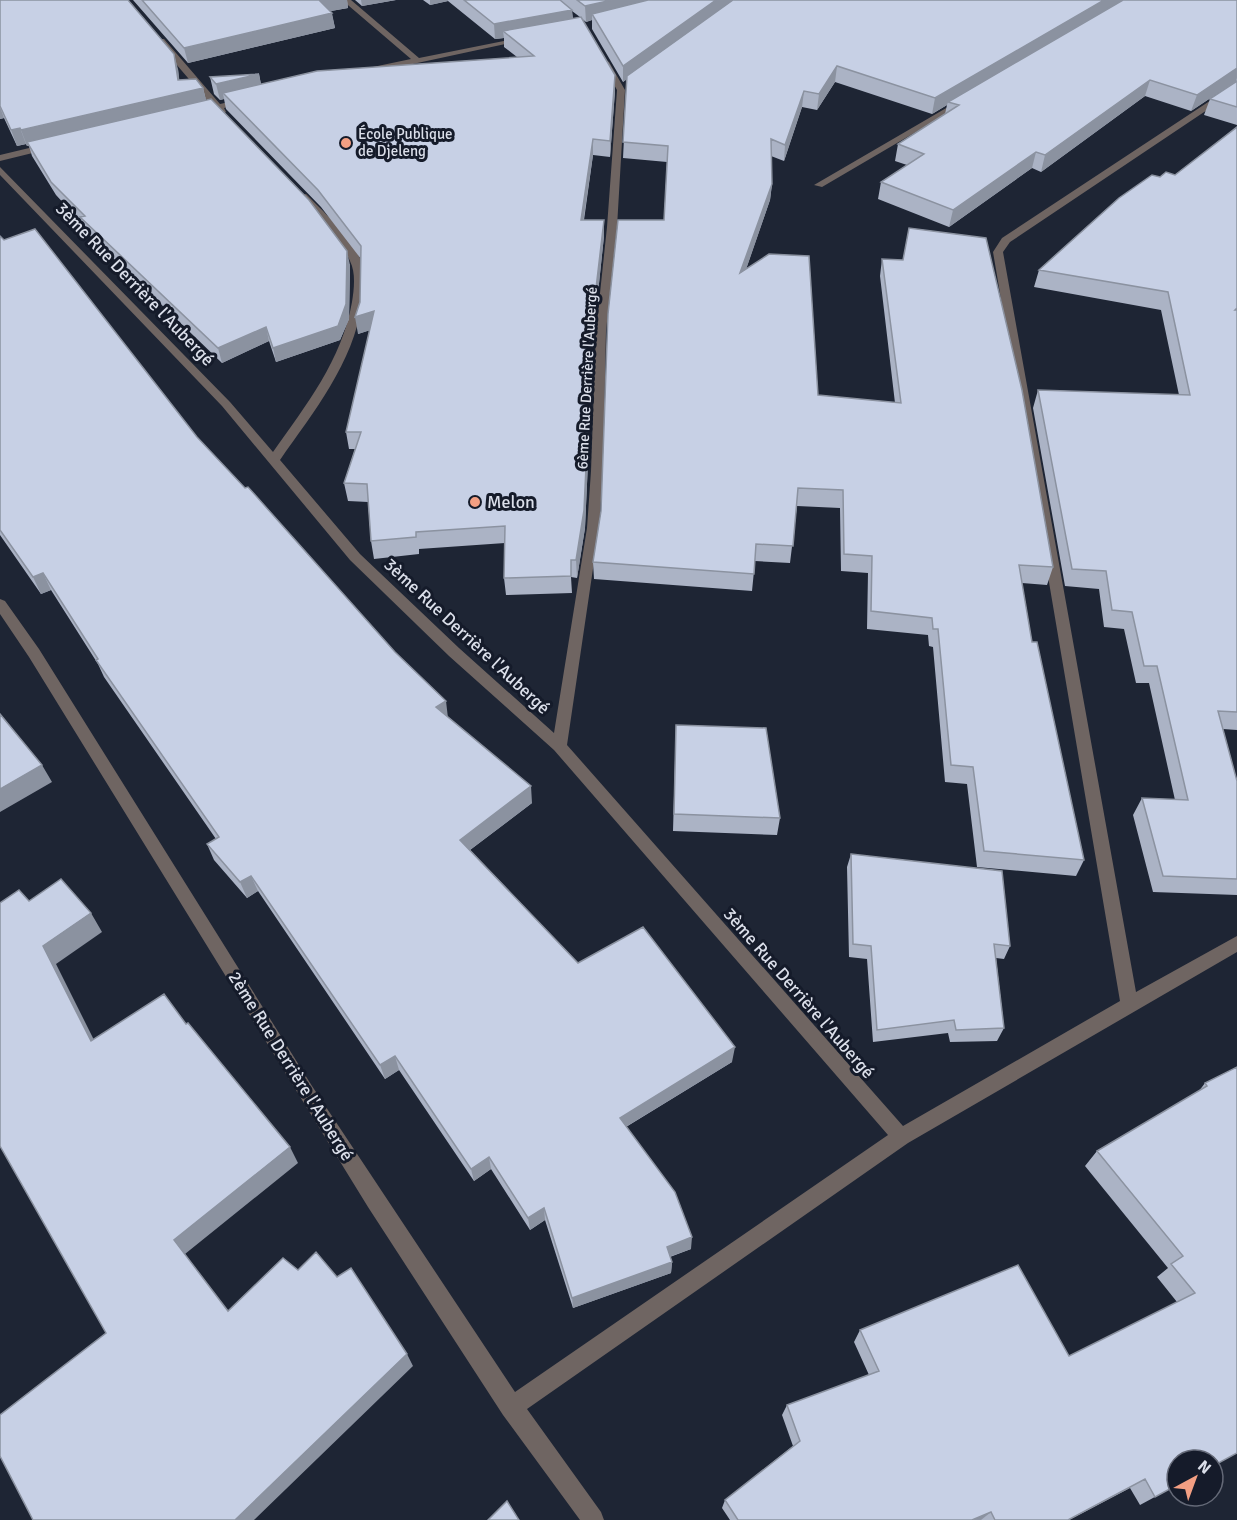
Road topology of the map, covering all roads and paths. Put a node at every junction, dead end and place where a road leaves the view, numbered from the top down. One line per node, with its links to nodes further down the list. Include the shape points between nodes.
1 (346, 0): 5 (street)
2 (156, 36): 10 (street)
3 (530, 38): 5 (street)
4 (600, 54): 20 (street, 6ème Rue Derrière l'Aubergé, via 625,86 601,331 592,528)
5 (416, 59): 6 (street)
6 (360, 73)
7 (1237, 86): 22 (street, via 1006,240 998,252)
8 (976, 95): 17 (street)
9 (259, 98): 10 (street)
10 (217, 107): 11 (street); 12 (street)
11 (194, 112)
12 (234, 124)
13 (57, 144): 14 (street)
14 (0, 158)
15 (0, 170): 18 (street, 3ème Rue Derrière l'Aubergé, via 226,404)
16 (291, 184): 18 (street, via 357,264 356,319 341,361)
17 (819, 185)
18 (273, 461): 20 (street, 3ème Rue Derrière l'Aubergé, via 355,557)
19 (0, 604): 24 (street, 2ème Rue Derrière l'Aubergé, via 298,1079)
20 (559, 746): 23 (street, 3ème Rue Derrière l'Aubergé)
21 (1237, 943): 22 (street)
22 (1130, 1006): 23 (street)
23 (902, 1137): 24 (street)
24 (511, 1407): 25 (street, 2ème Rue Derrière l'Aubergé)
25 (593, 1520)

